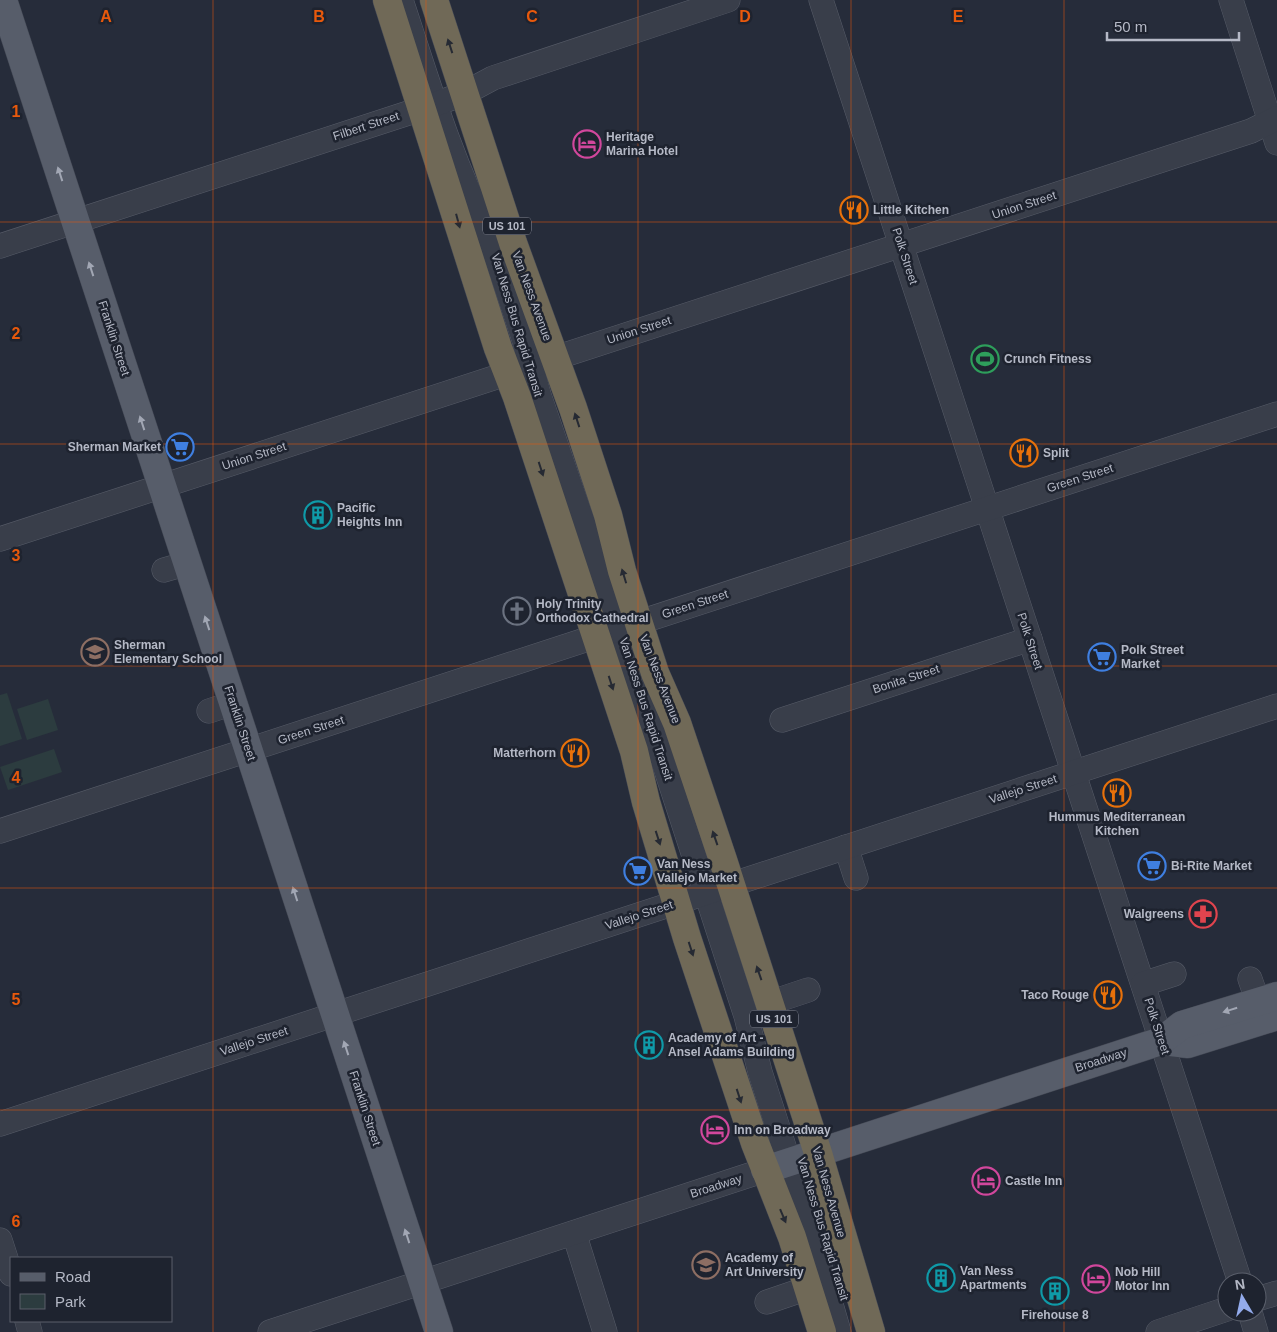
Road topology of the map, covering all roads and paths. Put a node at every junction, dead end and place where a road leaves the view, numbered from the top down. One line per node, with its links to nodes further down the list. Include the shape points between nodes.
1 (3, 0): 11 (main road, Franklin Street, one-way to 1)
2 (387, 0): 9 (highway, Van Ness Avenue / US 101)
3 (402, 0): 9 (street, Van Ness Bus Rapid Transit)
4 (434, 0): 8 (highway, Van Ness Avenue / US 101, one-way to 4)
5 (728, 0): 8 (street, Filbert Street, via 493,78)
6 (821, 0): 13 (street, Polk Street)
7 (1231, 0): 10 (street)
8 (465, 93): 9 (street, Filbert Street); 12 (street, Van Ness Bus Rapid Transit, via 461,120 482,193); 15 (highway, Van Ness Avenue / US 101, via 513,244)
9 (429, 106): 11 (street, Filbert Street); 12 (street, Van Ness Bus Rapid Transit); 15 (highway, Van Ness Avenue / US 101, one-way to 15, via 464,242)
10 (1275, 127): 13 (street, Union Street, via 1250,131)
11 (76, 221): 14 (street, Filbert Street); 17 (main road, Franklin Street, one-way to 11)
12 (488, 232): 15 (street, Van Ness Bus Rapid Transit)
13 (901, 245): 15 (street, Union Street); 18 (street, Polk Street)
14 (0, 246)
15 (531, 366): 17 (street, Union Street); 20 (highway, Van Ness Avenue / US 101); 20 (highway, Van Ness Avenue / US 101, one-way to 15, via 622,572 608,515)
16 (1277, 414): 18 (street, Green Street)
17 (162, 486): 19 (street, Union Street); 24 (main road, Franklin Street, one-way to 17, via 221,707 176,566)
18 (988, 509): 20 (street, Green Street); 21 (street, Polk Street)
19 (0, 539)
20 (618, 629): 24 (street, Green Street); 29 (highway, Van Ness Avenue / US 101, via 655,673 677,724); 30 (highway, Van Ness Avenue / US 101, one-way to 30, via 634,751 646,802)
21 (1030, 639): 23 (street, Bonita Street); 25 (street, Polk Street)
22 (1277, 706): 25 (street, Vallejo Street)
23 (782, 720)
24 (249, 750): 26 (street, Green Street); 36 (main road, Franklin Street, one-way to 24)
25 (1074, 772): 27 (street, Vallejo Street); 32 (street, Polk Street)
26 (0, 831)
27 (846, 847): 28 (street); 29 (street, Vallejo Street)
28 (856, 878)
29 (718, 889): 30 (street, Vallejo Street); 35 (highway, Van Ness Avenue / US 101)
30 (678, 902): 36 (street, Vallejo Street); 39 (highway, Van Ness Avenue / US 101, one-way to 39)
31 (1174, 974): 32 (street)
32 (1143, 984): 37 (street, Polk Street)
33 (808, 990): 35 (street)
34 (1265, 998): 37 (main road, Broadway, via 1188,1044)
35 (758, 1009): 39 (highway, Van Ness Avenue / US 101)
36 (334, 1015): 38 (street, Vallejo Street); 44 (main road, Franklin Street, one-way to 36)
37 (1162, 1041): 39 (main road, Broadway); 43 (street, Polk Street)
38 (0, 1124)
39 (793, 1161): 40 (street, Broadway); 45 (highway, Van Ness Avenue / US 101, one-way to 45, via 792,1237); 52 (street, Van Ness Bus Rapid Transit); 53 (street, Van Ness Bus Rapid Transit); 54 (highway, Van Ness Avenue / US 101)
40 (574, 1233): 44 (street, Broadway); 50 (street)
41 (0, 1240): 42 (street)
42 (10, 1271)
43 (1237, 1272)
44 (422, 1282): 48 (street, Broadway); 49 (main road, Franklin Street)
45 (808, 1288): 46 (street); 51 (highway, Van Ness Avenue / US 101)
46 (767, 1302)
47 (1217, 1313): 55 (street)
48 (270, 1332)
49 (439, 1332)
50 (605, 1332)
51 (822, 1332)
52 (839, 1332)
53 (855, 1332)
54 (871, 1332)
55 (1158, 1332)

